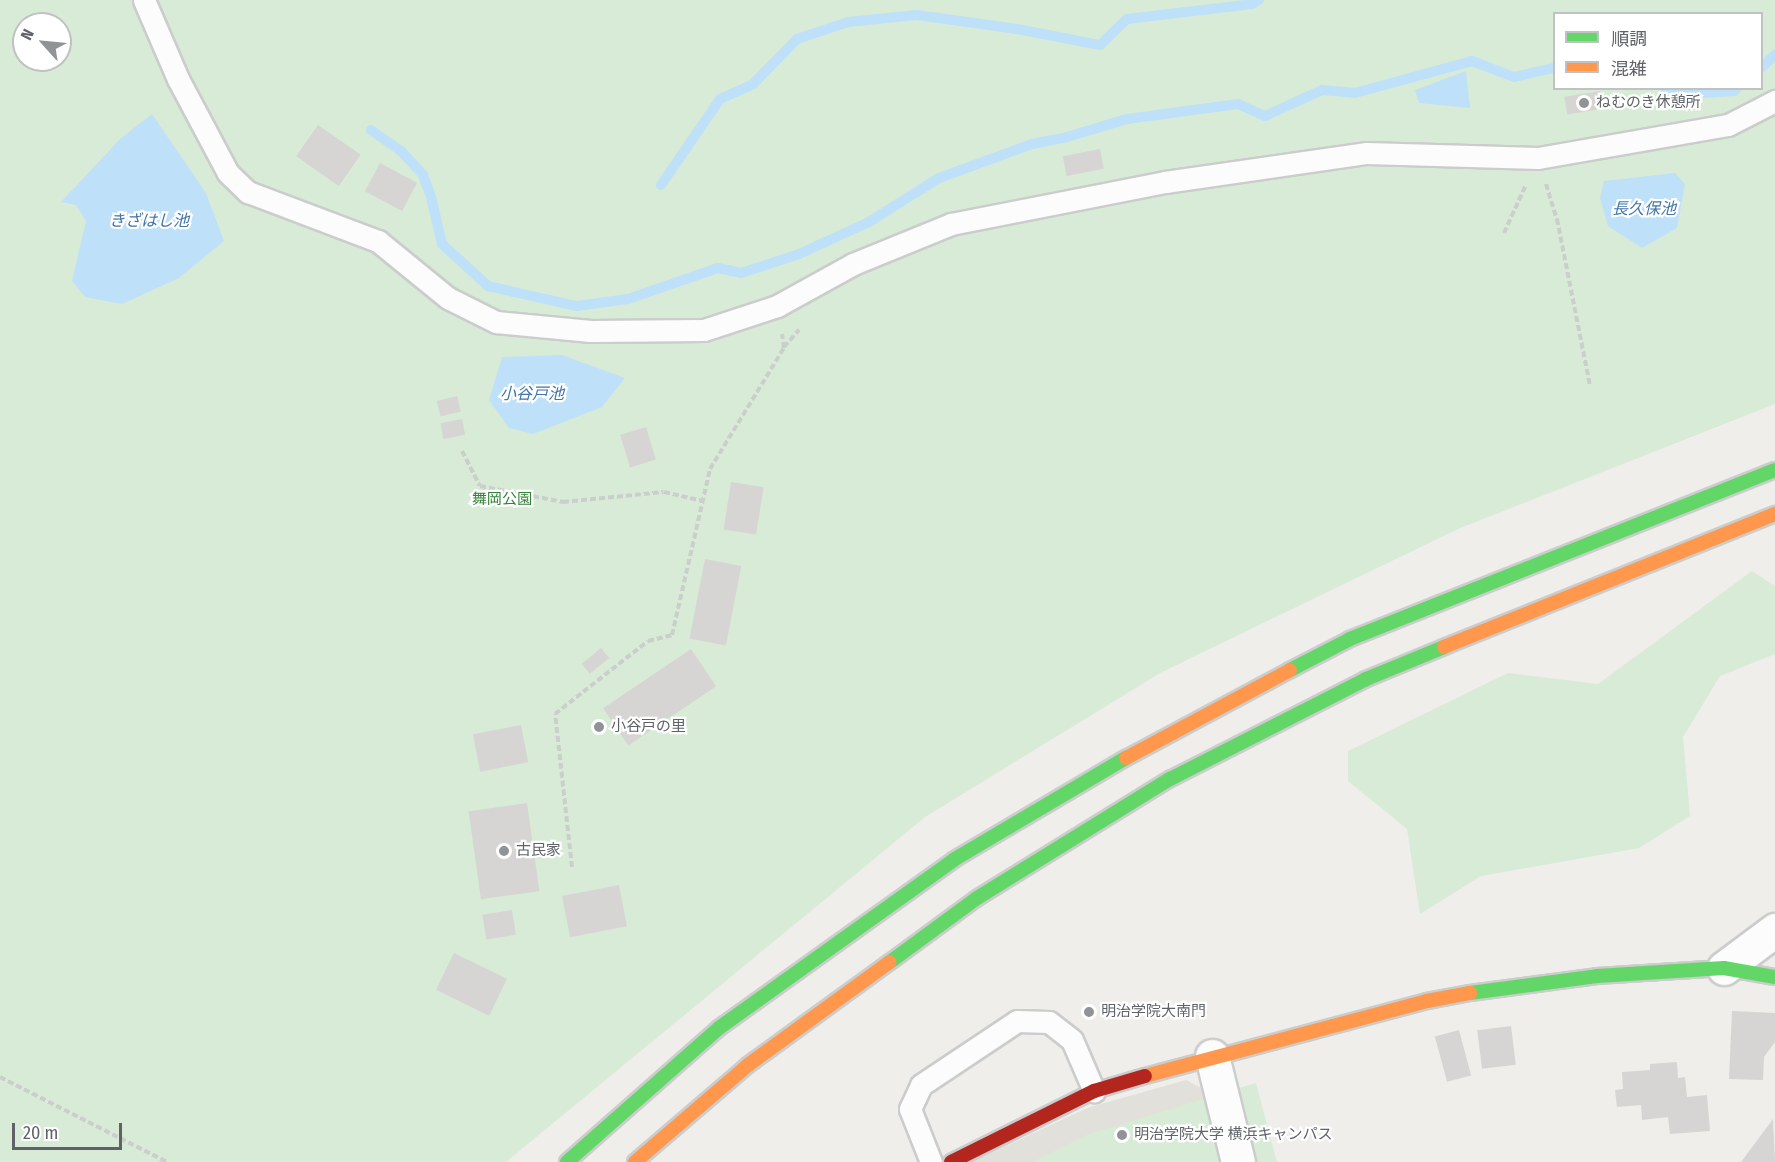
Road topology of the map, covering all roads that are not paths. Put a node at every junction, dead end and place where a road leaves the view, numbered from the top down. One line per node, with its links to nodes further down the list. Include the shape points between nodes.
1 (144, 0): 2 (lane, via 178,79 228,173 248,192 378,241 448,298 496,322 591,331 704,330 777,306 853,264 951,224 1154,184 1367,153 1538,158 1728,125)
2 (1775, 101)
3 (1775, 470): 10 (street, via 1350,639 1146,746 955,859 719,1028)
4 (1775, 514): 11 (street, via 1365,679 1170,779 977,898 748,1065)
5 (1775, 930): 6 (street)
6 (1724, 969): 7 (street); 8 (street, via 1597,976 1504,987 1427,1002)
7 (1775, 977)
8 (1212, 1056): 9 (street); 14 (street)
9 (1094, 1091): 12 (lane, via 1072,1040 1049,1022 1017,1021 921,1085 910,1109); 13 (street)
10 (567, 1162)
11 (635, 1162)
12 (931, 1162)
13 (951, 1162)
14 (1238, 1162)

